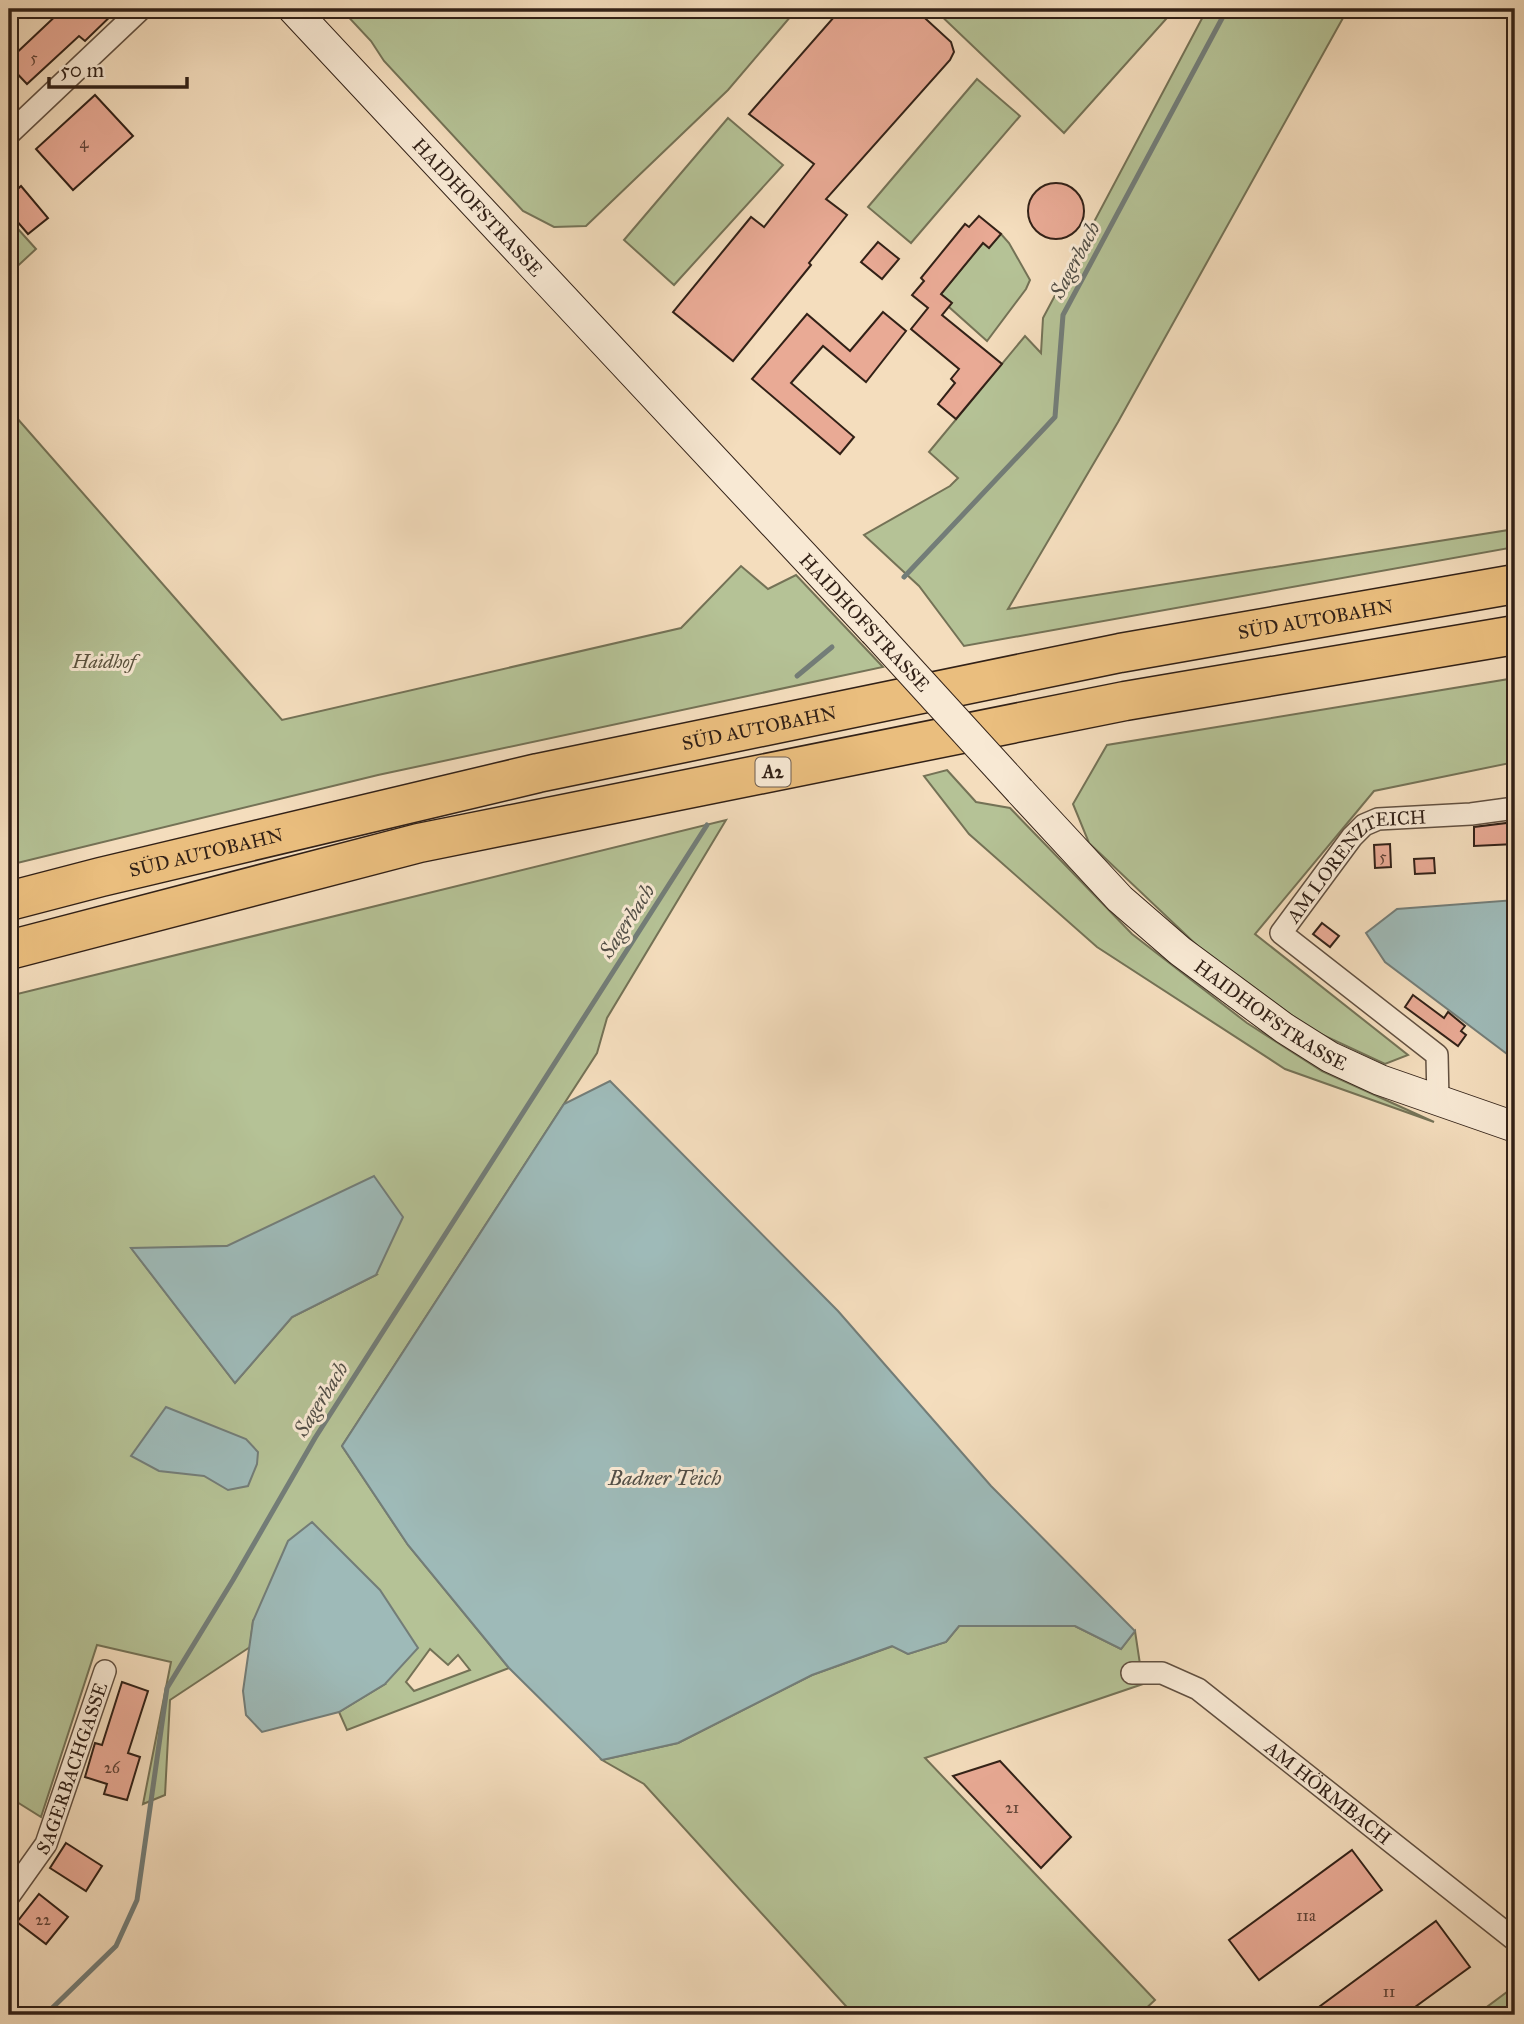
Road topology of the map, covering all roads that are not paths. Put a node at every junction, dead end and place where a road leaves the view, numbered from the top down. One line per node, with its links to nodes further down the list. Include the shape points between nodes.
1 (141, 9): 3 (street)
2 (293, 9): 9 (street, HAIDHOFSTRASSE, bridge, via 1120,899 1180,951 1329,1057)
3 (9, 134)
4 (1515, 584): 7 (highway, SÜD AUTOBAHN, via 1120,653 565,767)
5 (1515, 635): 8 (highway, A2, via 1125,701 419,843)
6 (1515, 808): 9 (street, AM LORENZTEICH, via 1378,819 1364,825 1281,933 1437,1055)
7 (9, 901)
8 (9, 950)
9 (1438, 1101): 10 (street, HAIDHOFSTRASSE)
10 (1515, 1127)
11 (105, 1671): 13 (street, SAGERBACHGASSE, via 46,1844)
12 (1132, 1673): 14 (street, AM HÖRMBACH, via 1162,1673 1198,1689)
13 (9, 1896)
14 (1515, 1940)

